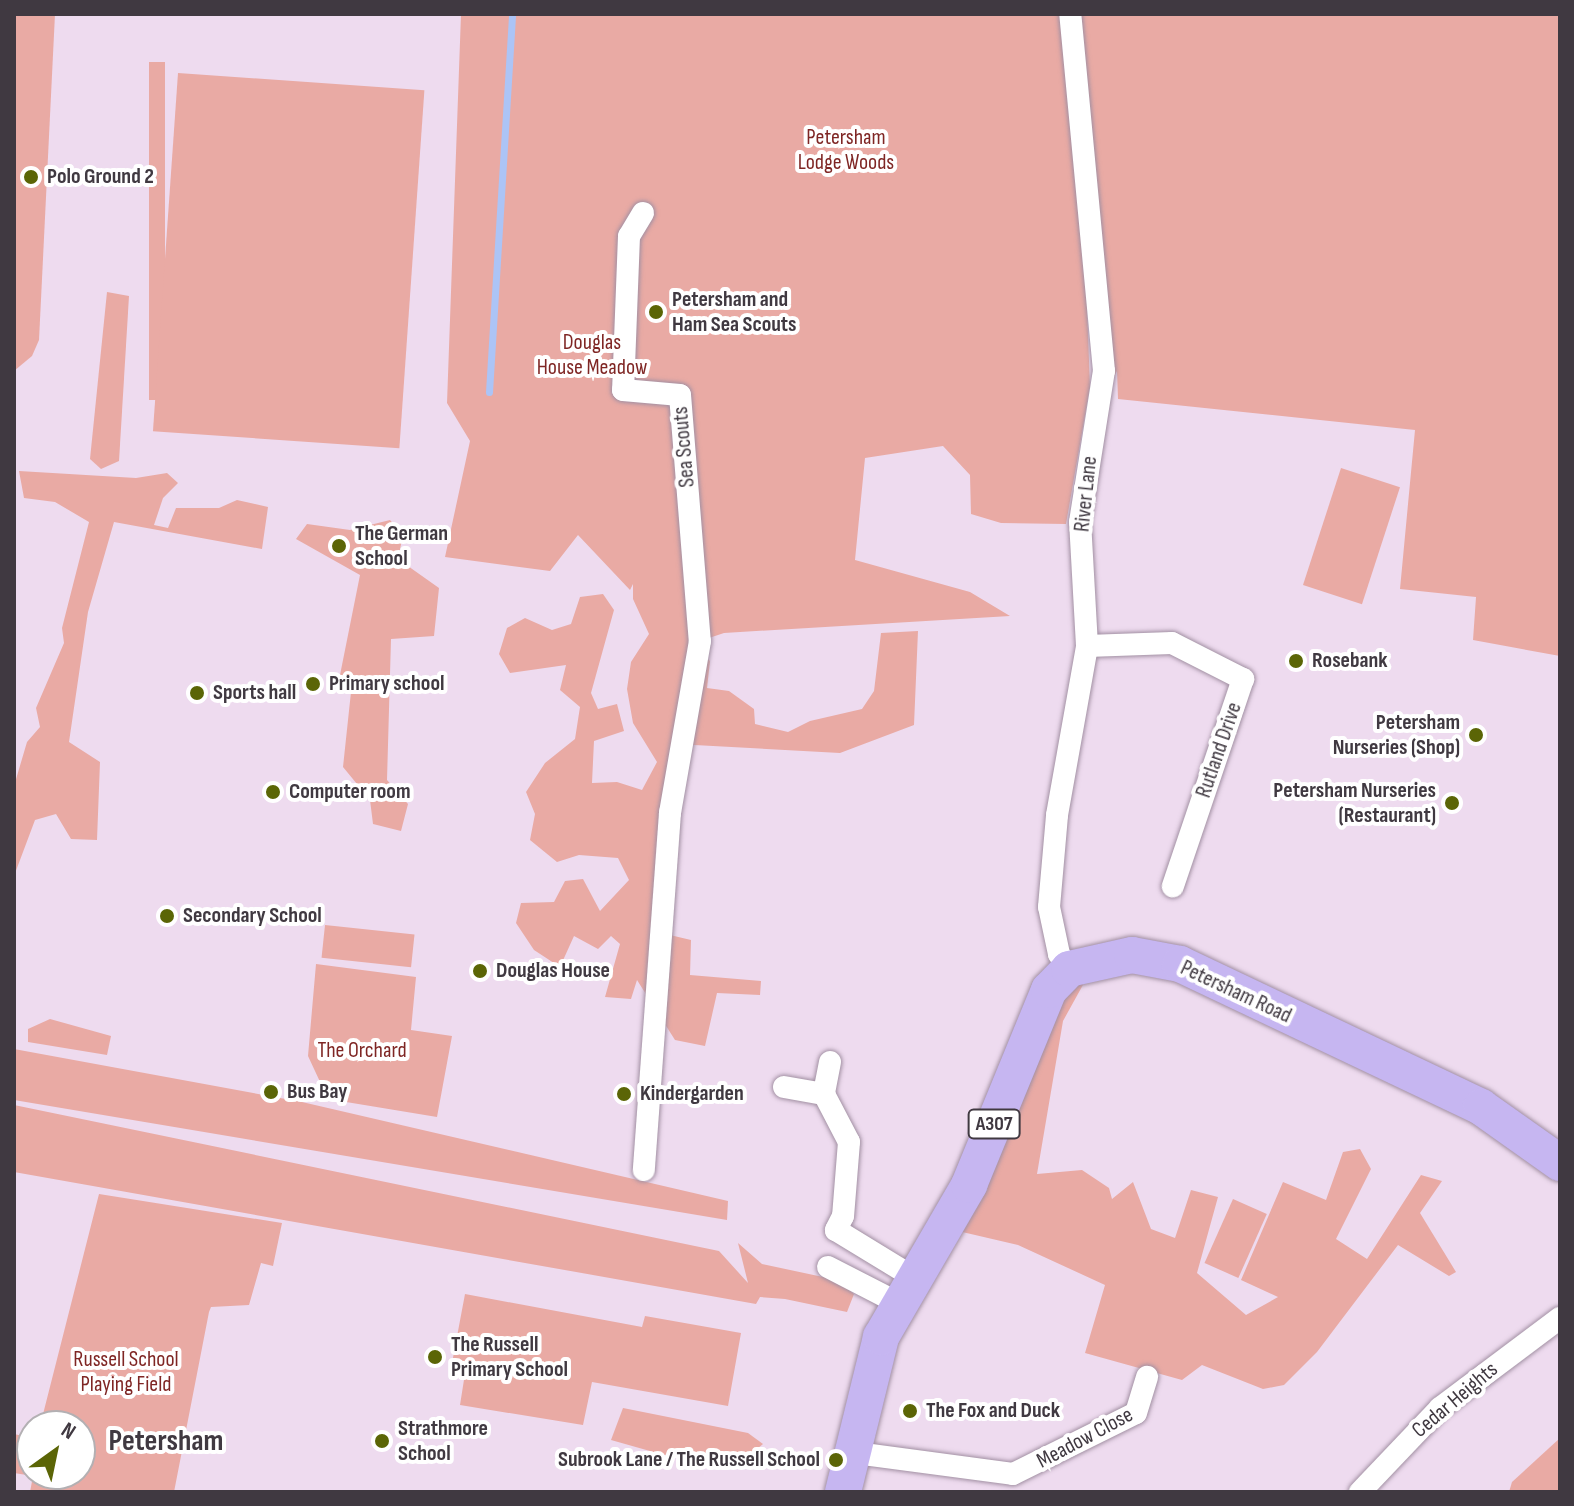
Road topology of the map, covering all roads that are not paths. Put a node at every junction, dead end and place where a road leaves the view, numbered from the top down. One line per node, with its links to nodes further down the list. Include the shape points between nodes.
1 (1070, 14): 3 (street, River Lane, via 1104,371 1080,522)
2 (643, 213): 10 (street, Sea Scouts, via 629,236 623,390 680,395 700,641 670,813)
3 (1087, 646): 4 (street, Rutland Drive, via 1172,643 1243,679); 5 (street, River Lane, via 1057,815 1049,907 1059,954)
4 (1173, 886)
5 (1069, 969): 9 (main road, Petersham Road, via 1132,955 1180,964 1481,1107); 12 (main road, A307, via 1049,990 969,1185)
6 (830, 1062): 8 (street)
7 (784, 1087): 8 (street)
8 (824, 1094): 12 (street, via 849,1142 843,1216 836,1230)
9 (1560, 1163)
10 (644, 1170)
11 (828, 1267): 12 (street)
12 (906, 1290): 15 (main road, A307, via 877,1348)
13 (1560, 1318): 17 (street, Cedar Heights, via 1440,1408)
14 (1147, 1377): 15 (street, Meadow Close, via 1136,1413 1013,1474)
15 (856, 1453): 16 (main road, A307)
16 (843, 1492)
17 (1360, 1492)

